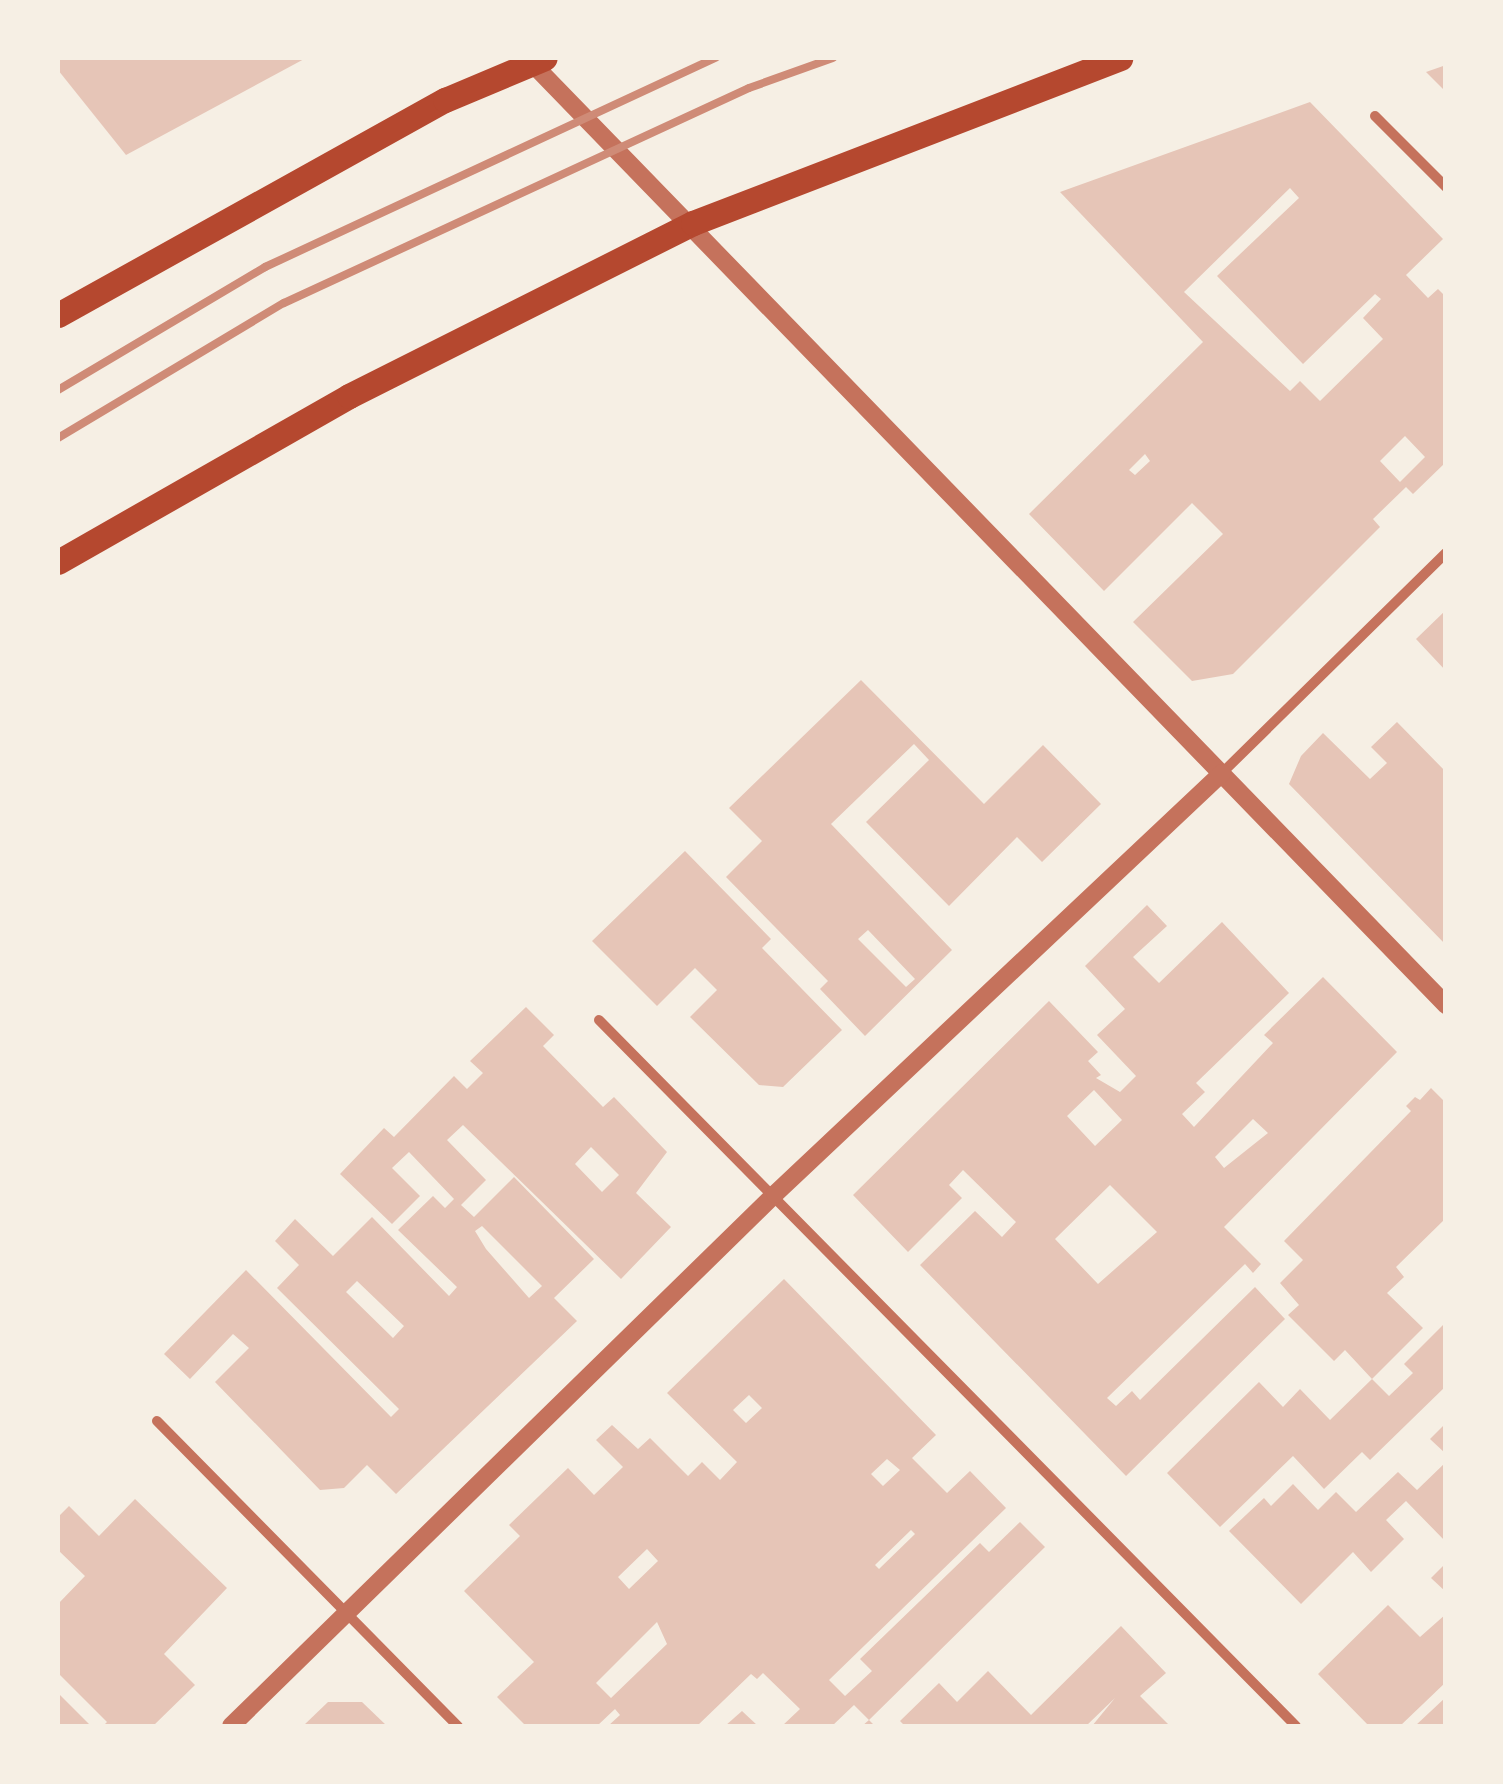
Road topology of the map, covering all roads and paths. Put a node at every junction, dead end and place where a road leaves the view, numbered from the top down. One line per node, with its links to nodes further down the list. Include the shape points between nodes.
1 (1120, 58): 5 (main road)
2 (535, 59): 5 (street); 6 (main road, via 445,100)
3 (1375, 116): 4 (street)
4 (1446, 187)
5 (693, 222): 8 (main road, via 349,396); 9 (street)
6 (58, 314)
7 (1446, 552): 9 (street)
8 (58, 562)
9 (1222, 773): 10 (street); 12 (street)
10 (1446, 1005)
11 (600, 1020): 12 (street)
12 (775, 1194): 14 (street); 17 (street)
13 (157, 1421): 14 (street)
14 (345, 1613): 15 (street); 16 (street)
15 (232, 1726)
16 (458, 1726)
17 (1296, 1726)

